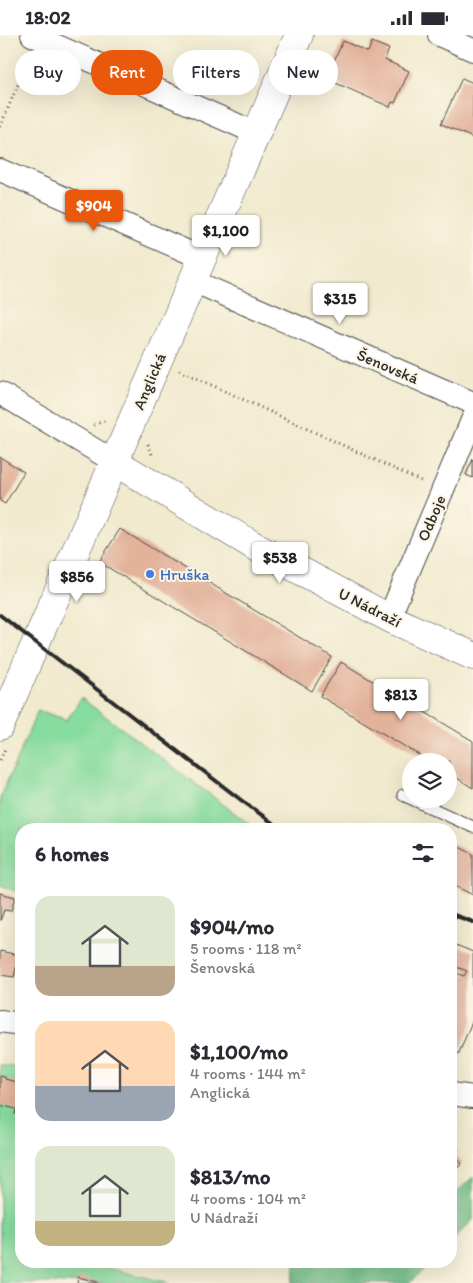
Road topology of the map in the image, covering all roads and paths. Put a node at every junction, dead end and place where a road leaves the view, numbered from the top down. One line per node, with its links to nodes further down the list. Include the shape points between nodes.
1 (299, 35): 6 (street, Anglická)
2 (439, 35): 4 (street)
3 (35, 36): 5 (path); 6 (street)
4 (473, 50)
5 (0, 127)
6 (256, 133): 8 (street, Anglická)
7 (0, 170): 8 (street, Šenovská)
8 (197, 269): 11 (street, Šenovská); 17 (street, Anglická)
9 (172, 367): 18 (path)
10 (0, 393): 17 (street)
11 (473, 403)
12 (112, 418): 14 (path)
13 (473, 418): 18 (street, Odboje)
14 (89, 425)
15 (148, 438): 16 (path)
16 (154, 458)
17 (115, 462): 19 (street, U Nádraží, via 256,547); 21 (street, Anglická)
18 (442, 491): 19 (street, Odboje)
19 (389, 618): 20 (street, U Nádraží)
20 (473, 655)
21 (0, 726)
22 (431, 808): 23 (lane)
23 (473, 827)
24 (0, 1021): 25 (street)
25 (15, 1023)
26 (457, 1095): 27 (street)
27 (473, 1097)

